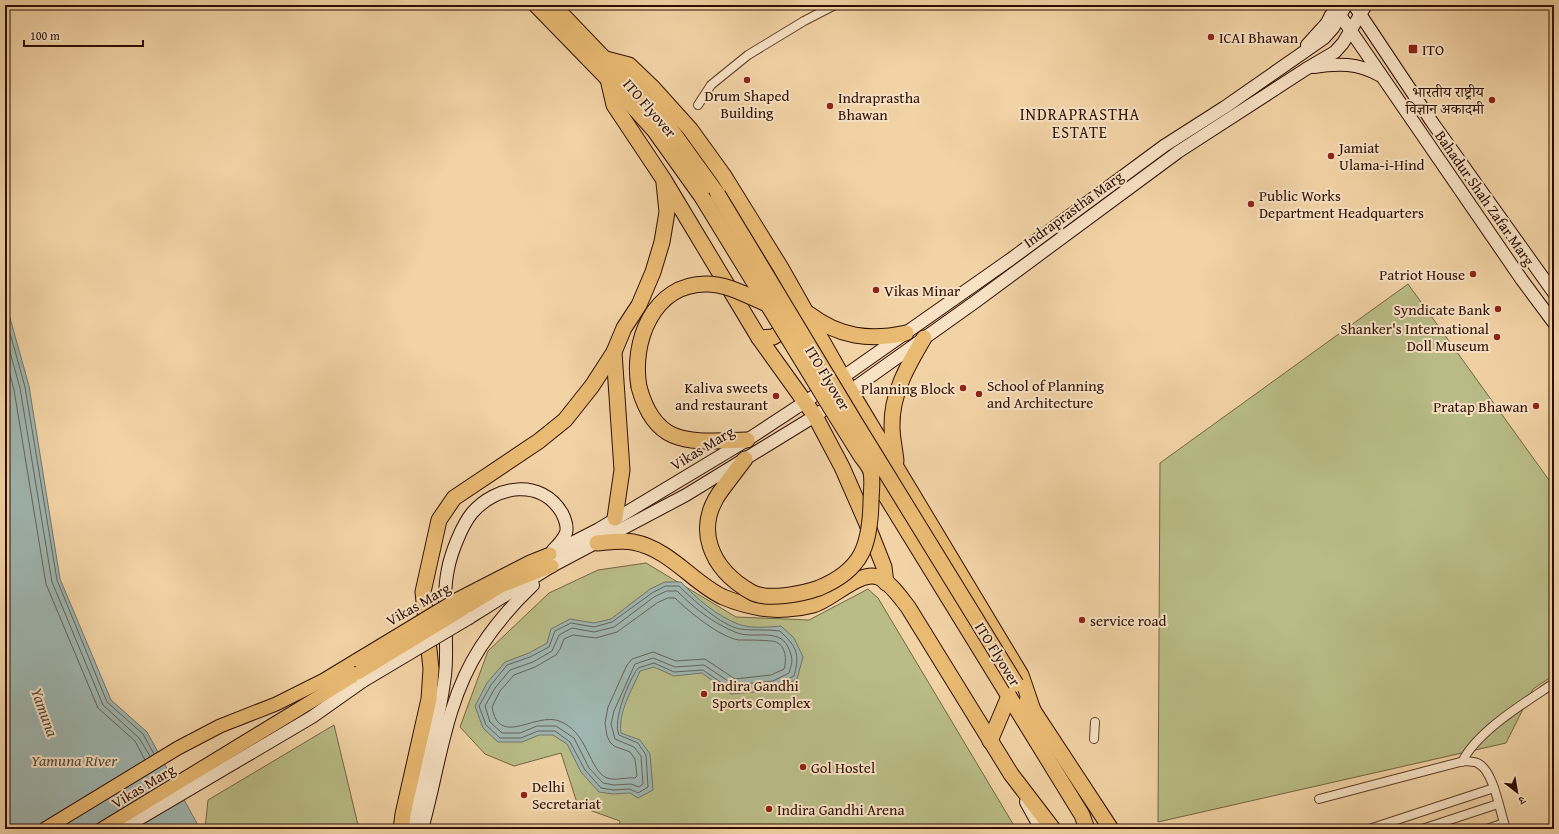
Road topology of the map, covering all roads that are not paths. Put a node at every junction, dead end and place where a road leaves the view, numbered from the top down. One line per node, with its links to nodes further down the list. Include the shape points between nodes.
1 (536, 5): 11 (highway, ITO Flyover)
2 (553, 5): 8 (highway, ITO Flyover)
3 (835, 5): 12 (street, via 748,55 711,85)
4 (1354, 5): 6 (main road, Bahadur Shah Zafar Marg)
5 (1338, 7): 7 (main road, Bahadur Shah Zafar Marg); 19 (main road, Indraprastha Marg, via 1328,34 1299,56 1164,146)
6 (1363, 10): 7 (main road, Indraprastha Marg); 15 (main road, Bahadur Shah Zafar Marg, via 1432,122)
7 (1350, 31): 9 (main road, Indraprastha Marg, via 1335,52); 10 (main road, Bahadur Shah Zafar Marg)
8 (606, 59): 13 (highway, ITO Flyover); 17 (highway, via 629,65 690,129 724,176)
9 (1306, 69): 10 (main road, via 1352,64); 21 (main road, Indraprastha Marg, via 1178,152)
10 (1382, 77): 18 (main road, Bahadur Shah Zafar Marg)
11 (608, 79): 13 (highway, ITO Flyover); 14 (highway, via 614,105)
12 (698, 105)
13 (660, 126): 16 (highway, ITO Flyover, bridge); 37 (highway, ITO Flyover, bridge, via 718,195)
14 (664, 180): 20 (highway); 22 (highway, via 667,212 662,242 653,272)
15 (1554, 293)
16 (767, 304): 27 (highway, bridge, via 732,289 707,284 682,288 653,312 640,342 636,372 643,402 657,426 668,433 690,440); 30 (highway, ITO Flyover, bridge)
17 (805, 311): 19 (highway, via 825,326 852,334 880,338); 20 (highway, via 790,329 773,337); 23 (highway)
18 (1554, 323)
19 (906, 333): 23 (main road, Indraprastha Marg)
20 (759, 338): 25 (highway)
21 (924, 338): 24 (main road, Indraprastha Marg); 29 (highway, via 897,390 892,427)
22 (614, 352): 31 (highway, via 622,470); 43 (highway, via 592,386 565,420 539,441 454,498 439,520 422,592 431,678)
23 (843, 377): 24 (highway); 25 (main road, Vikas Marg)
24 (851, 392): 26 (main road, Indraprastha Marg); 29 (highway)
25 (805, 401): 26 (highway); 27 (main road, Vikas Marg)
26 (815, 416): 28 (main road, Vikas Marg); 34 (highway, via 842,466 867,524 884,566)
27 (747, 440): 31 (main road, Vikas Marg)
28 (745, 459): 30 (highway, bridge, via 723,488 712,508 707,535 717,561 733,580 762,596 791,596 818,588 832,581 858,560 870,531); 32 (main road, Vikas Marg)
29 (897, 468): 38 (highway, via 1021,675)
30 (871, 472): 37 (highway, ITO Flyover)
31 (615, 518): 33 (main road, Vikas Marg)
32 (597, 543): 33 (main road, Vikas Marg); 34 (highway, via 634,543 654,550 674,561 723,597 763,608 813,605 862,576 877,577)
33 (551, 560): 35 (main road, Vikas Marg); 43 (main road, via 479,649); 43 (main road, via 565,535 566,522 557,506 540,492 525,489 507,491 480,506 465,524 448,570 445,673)
34 (886, 583): 41 (highway, via 908,607)
35 (463, 608): 45 (main road, Vikas Marg, bridge, via 308,712); 50 (main road, Vikas Marg, bridge, via 276,704 220,726 178,748)
36 (1554, 683): 42 (street, via 1501,719 1466,752)
37 (1010, 689): 38 (highway, ITO Flyover); 41 (highway); 58 (highway, via 1082,815)
38 (1033, 710): 59 (highway)
39 (1095, 722): 40 (street)
40 (1094, 739)
41 (990, 741): 44 (highway)
42 (1462, 762): 46 (street, via 1479,763 1488,773); 47 (street)
43 (426, 767): 53 (highway); 54 (main road); 55 (main road)
44 (1011, 774): 56 (main road); 57 (highway)
45 (185, 785): 51 (main road, Vikas Marg); 52 (main road, Vikas Marg)
46 (1494, 788): 48 (street); 60 (street)
47 (1319, 799)
48 (1498, 804): 49 (street); 61 (street)
49 (1505, 826): 62 (street)
50 (45, 829)
51 (102, 829)
52 (122, 829)
53 (401, 829)
54 (414, 829)
55 (422, 829)
56 (1041, 829)
57 (1053, 829)
58 (1087, 829)
59 (1111, 829)
60 (1369, 829)
61 (1422, 829)
62 (1487, 829)

